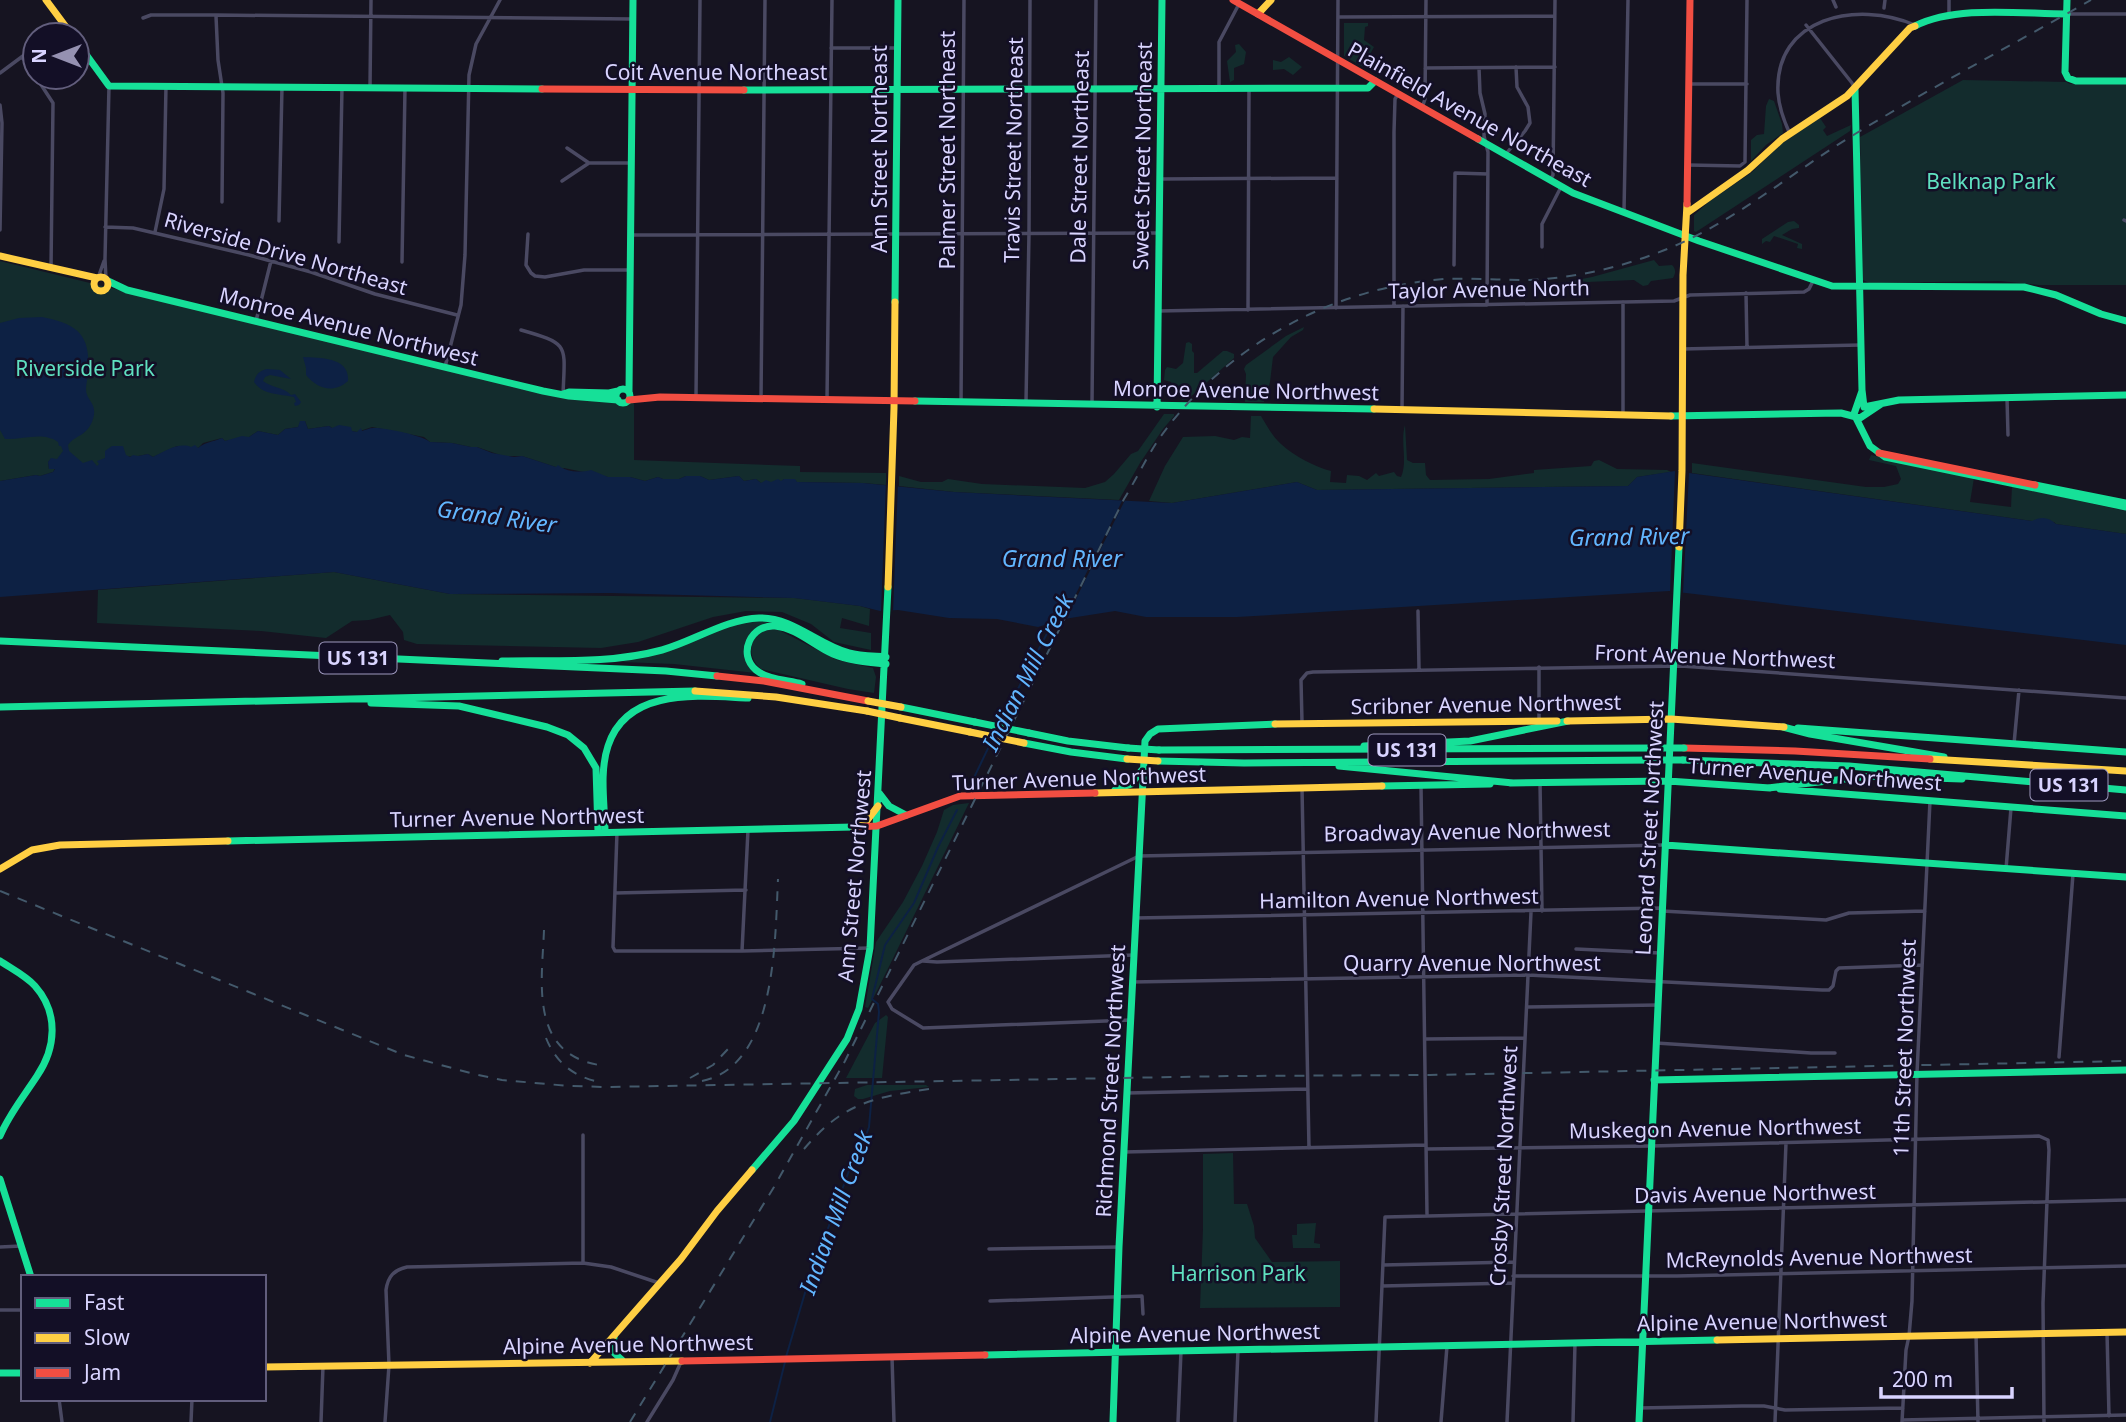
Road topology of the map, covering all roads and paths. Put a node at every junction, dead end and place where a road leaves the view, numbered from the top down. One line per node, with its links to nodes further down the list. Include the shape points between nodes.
1 (46, 0): 41 (main road)
2 (371, 0): 33 (street)
3 (500, 0): 38 (street)
4 (634, 0): 39 (main road)
5 (700, 0): 72 (street)
6 (765, 0): 73 (street)
7 (832, 0): 44 (street)
8 (898, 0): 45 (main road, Ann Street Northeast)
9 (964, 0): 76 (street, Palmer Street Northeast)
10 (1030, 0): 69 (street, Travis Street Northeast)
11 (1096, 0): 70 (street, Dale Street Northeast)
12 (1162, 0): 71 (main road, Sweet Street Northeast)
13 (1270, 0): 29 (main road)
14 (1338, 0): 35 (street)
15 (1426, 0): 36 (street)
16 (1555, 0): 34 (street)
17 (1628, 0): 98 (street)
18 (1690, 0): 56 (main road, Leonard Street Northwest)
19 (1747, 0): 57 (street)
20 (1833, 0): 26 (street)
21 (1885, 0): 25 (street, via 1886,9)
22 (1949, 0): 32 (street)
23 (2067, 0): 30 (main road)
24 (1236, 2): 29 (main road, Plainfield Avenue Northeast); 64 (street, via 1219,42)
25 (1878, 6)
26 (1836, 7)
27 (1896, 13): 43 (street)
28 (2126, 13): 30 (street)
29 (1258, 14): 47 (main road, Plainfield Avenue Northeast)
30 (2067, 14): 32 (main road); 55 (main road, via 2068,78)
31 (216, 15): 33 (street); 37 (street); 60 (street)
32 (1949, 15): 43 (main road)
33 (371, 16): 38 (street); 63 (street)
34 (1555, 16): 36 (street); 50 (street)
35 (1338, 17): 36 (street); 47 (street)
36 (1426, 17): 51 (street)
37 (143, 18)
38 (491, 18): 39 (street); 68 (street, via 474,50)
39 (633, 19): 78 (main road)
40 (1811, 20): 42 (street)
41 (61, 21)
42 (1806, 25): 77 (street); 83 (street, via 1789,47 1779,78 1779,106)
43 (1915, 25): 77 (main road)
44 (831, 48): 45 (street); 74 (street)
45 (897, 48): 75 (main road, Ann Street Northeast)
46 (21, 58): 53 (street)
47 (1337, 60): 54 (main road, Plainfield Avenue Northeast); 66 (street)
48 (91, 62): 58 (main road)
49 (1516, 67): 50 (street); 52 (street); 86 (street, via 1517,87 1530,122)
50 (1555, 67): 94 (street)
51 (1425, 68): 52 (street); 82 (street)
52 (1479, 68): 84 (street)
53 (0, 73)
54 (1375, 80): 66 (main road, Coit Avenue Northeast, via 1368,88); 80 (main road, Plainfield Avenue Northeast)
55 (2126, 80)
56 (1689, 84): 57 (street); 89 (main road, Leonard Street Northwest)
57 (1747, 85): 89 (street, via 1744,164)
58 (108, 86): 59 (main road, Coit Avenue Northeast); 101 (street)
59 (166, 86): 60 (main road, Coit Avenue Northeast); 103 (street, via 164,189)
60 (223, 86): 61 (main road, Coit Avenue Northeast); 97 (street)
61 (282, 87): 62 (main road, Coit Avenue Northeast); 100 (street)
62 (342, 87): 63 (main road, Coit Avenue Northeast); 115 (street)
63 (370, 87): 67 (main road, Coit Avenue Northeast)
64 (1219, 87): 65 (main road, Coit Avenue Northeast); 71 (main road, Coit Avenue Northeast)
65 (1249, 87): 66 (main road, Coit Avenue Northeast); 93 (street)
66 (1337, 87): 91 (street)
67 (405, 88): 68 (main road, Coit Avenue Northeast); 120 (street)
68 (468, 88): 78 (main road, Coit Avenue Northeast); 137 (street, via 465,255)
69 (1030, 88): 70 (main road, Coit Avenue Northeast); 76 (main road, Coit Avenue Northeast); 106 (street, Travis Street Northeast)
70 (1095, 88): 71 (main road, Coit Avenue Northeast); 107 (street, Dale Street Northeast)
71 (1161, 88): 92 (main road, Sweet Street Northeast)
72 (700, 89): 73 (main road, Coit Avenue Northeast); 78 (main road, Coit Avenue Northeast); 113 (street)
73 (765, 89): 74 (main road, Coit Avenue Northeast); 110 (street)
74 (831, 89): 75 (main road, Coit Avenue Northeast); 104 (street)
75 (897, 89): 76 (main road, Coit Avenue Northeast); 105 (main road, Ann Street Northeast)
76 (963, 89): 111 (street, Palmer Street Northeast)
77 (1855, 89): 83 (main road); 126 (main road)
78 (632, 90): 88 (main road)
79 (45, 91): 122 (street, via 53,103)
80 (1398, 94): 82 (main road, Plainfield Avenue Northeast); 132 (street)
81 (0, 105): 102 (street)
82 (1422, 108): 84 (main road, Plainfield Avenue Northeast)
83 (1790, 134): 99 (main road)
84 (1486, 144): 86 (main road, Plainfield Avenue Northeast); 90 (street)
85 (567, 148): 87 (street)
86 (1505, 155): 94 (main road, Plainfield Avenue Northeast)
87 (589, 163): 88 (street); 95 (street)
88 (631, 163): 112 (main road)
89 (1688, 165): 99 (main road, Leonard Street Northwest)
90 (1488, 174): 121 (street, via 1455,173); 131 (street)
91 (1337, 178): 93 (street); 134 (street)
92 (1160, 179): 93 (street); 108 (main road, Sweet Street Northeast)
93 (1248, 179): 135 (street)
94 (1550, 180): 96 (main road, Plainfield Avenue Northeast)
95 (562, 181)
96 (1561, 187): 98 (main road, Plainfield Avenue Northeast); 116 (street, via 1542,224)
97 (222, 202)
98 (1623, 213): 114 (main road, Plainfield Avenue Northeast)
99 (1687, 213): 114 (main road, Leonard Street Northwest)
100 (279, 221)
101 (106, 226): 103 (street, Riverside Drive Northeast); 118 (street)
102 (0, 230)
103 (155, 232): 119 (street, Riverside Drive Northeast)
104 (830, 233): 105 (street); 110 (street); 153 (street)
105 (895, 233): 111 (street); 129 (main road, Ann Street Northeast)
106 (1029, 233): 107 (street); 111 (street); 156 (street, Travis Street Northeast)
107 (1093, 233): 108 (street); 157 (street, Dale Street Northeast)
108 (1159, 233): 136 (main road, Sweet Street Northeast)
109 (528, 234): 123 (street, via 526,264 535,276)
110 (764, 234): 113 (street); 152 (street)
111 (962, 234): 155 (street, Palmer Street Northeast)
112 (630, 235): 113 (street); 123 (main road)
113 (698, 235): 150 (street)
114 (1685, 236): 124 (main road, Plainfield Avenue Northeast); 128 (main road, Leonard Street Northwest)
115 (339, 242)
116 (1542, 247)
117 (0, 256): 122 (main road, Monroe Avenue Northwest)
118 (105, 259): 125 (street); 125 (street)
119 (271, 261): 137 (street, Riverside Drive Northeast); 138 (street)
120 (402, 262)
121 (1454, 265)
122 (51, 268): 125 (main road, Monroe Avenue Northwest)
123 (630, 270): 145 (main road)
124 (1813, 281): 126 (main road, Plainfield Avenue Northeast); 127 (street, Taylor Avenue North, via 1804,292)
125 (102, 282): 138 (main road, Monroe Avenue Northwest)
126 (1860, 287): 139 (main road, Plainfield Avenue Northeast, via 2024,287); 141 (main road)
127 (1746, 293): 128 (street, Taylor Avenue North); 142 (street)
128 (1682, 298): 130 (street, Taylor Avenue North); 143 (main road, Leonard Street Northwest)
129 (895, 299): 154 (main road, Ann Street Northwest)
130 (1623, 302): 131 (street, Taylor Avenue North); 162 (street)
131 (1487, 304): 133 (street, Taylor Avenue North)
132 (1394, 306): 133 (street, Taylor Avenue North); 134 (street, Taylor Avenue North)
133 (1403, 306): 160 (street)
134 (1336, 308): 135 (street, Taylor Avenue North)
135 (1248, 310): 136 (street, Taylor Avenue North)
136 (1158, 312): 158 (main road, Sweet Street Northeast)
137 (457, 315): 144 (street)
138 (256, 321): 144 (main road, Monroe Avenue Northwest)
139 (2126, 321)
140 (521, 331): 146 (street, via 559,344)
141 (1861, 345): 142 (street); 159 (main road)
142 (1747, 347): 143 (street)
143 (1682, 349): 163 (main road, Leonard Street Northwest)
144 (445, 367): 146 (main road, Monroe Avenue Northwest)
145 (628, 368): 147 (main road); 148 (main road)
146 (564, 394): 147 (main road, Monroe Avenue Northwest)
147 (619, 394): 148 (main road, via 626,389); 148 (main road, via 623,403)
148 (629, 395): 150 (main road, Monroe Avenue Northwest)
149 (2126, 395): 151 (main road)
150 (696, 398): 152 (main road, Monroe Avenue Northwest)
151 (2007, 398): 159 (main road, via 1899,400); 166 (street)
152 (761, 399): 153 (main road, Monroe Avenue Northwest)
153 (827, 401): 154 (main road, Monroe Avenue Northwest)
154 (894, 402): 155 (main road, Monroe Avenue Northwest); 170 (main road, Ann Street Northwest)
155 (961, 403): 156 (main road, Monroe Avenue Northwest)
156 (1026, 404): 157 (main road, Monroe Avenue Northwest)
157 (1092, 405): 158 (main road, Monroe Avenue Northwest)
158 (1157, 407): 160 (main road, Monroe Avenue Northwest)
159 (1862, 410): 161 (main road, Monroe Avenue Northwest); 164 (main road, via 1862,418); 165 (main road)
160 (1402, 411): 162 (main road, Monroe Avenue Northwest)
161 (1840, 413): 163 (main road, Monroe Avenue Northwest); 164 (main road, Monroe Avenue Northwest)
162 (1623, 414): 163 (main road, Monroe Avenue Northwest)
163 (1681, 416): 172 (main road, Leonard Street Northwest)
164 (1856, 417): 165 (main road)
165 (1864, 432): 167 (main road, via 1870,446 1885,457)
166 (2007, 435)
167 (2126, 505)
168 (1419, 611): 174 (street)
169 (0, 641): 171 (main road, US 131)
170 (886, 661): 171 (main road, via 848,653 788,624 759,618 631,657); 176 (main road, via 832,654 773,626 751,636 747,654 758,671); 202 (main road, Ann Street Northwest)
171 (464, 663): 176 (main road, US 131, via 666,671)
172 (1674, 666): 173 (street, Front Avenue Northwest); 175 (street, Front Avenue Northwest); 181 (main road, Leonard Street Northwest)
173 (1539, 667): 174 (street, Front Avenue Northwest); 182 (street)
174 (1419, 669): 184 (street, Front Avenue Northwest, via 1302,676)
175 (2019, 690): 178 (street, Front Avenue Northwest); 187 (street)
176 (836, 694): 188 (main road, US 131, bridge, via 1128,748)
177 (794, 698): 179 (main road, US 131, via 684,691); 190 (main road, US 131, bridge, via 1071,752 1158,761); 213 (main road, via 667,698 629,713 612,737 606,756)
178 (2126, 698)
179 (294, 700): 180 (main road, US 131); 213 (main road, via 458,706 560,731 584,748 596,768)
180 (0, 707)
181 (1671, 719): 183 (main road, Scribner Avenue Northwest); 185 (main road, Scribner Avenue Northwest); 195 (main road, Leonard Street Northwest)
182 (1539, 721): 183 (main road, Scribner Avenue Northwest); 184 (main road, Scribner Avenue Northwest)
183 (1568, 721): 188 (main road, via 1470,741)
184 (1302, 724): 186 (main road, Scribner Avenue Northwest, via 1158,729)
185 (1783, 727): 187 (main road, Scribner Avenue Northwest); 191 (main road)
186 (1145, 741): 192 (main road, Richmond Street Northwest)
187 (2014, 744): 189 (main road, Scribner Avenue Northwest)
188 (1334, 751): 191 (main road, US 131, bridge, via 1791,750)
189 (2126, 752)
190 (1293, 763): 194 (main road, US 131, bridge, via 1791,762); 197 (main road)
191 (1983, 764): 193 (main road, US 131)
192 (1143, 769): 203 (main road, Richmond Street Northwest); 204 (main road, via 1130,786)
193 (2126, 771)
194 (2013, 779): 200 (main road, via 1871,776); 201 (main road, US 131)
195 (1668, 781): 196 (main road, Turner Avenue Northwest); 200 (main road, Turner Avenue Northwest); 215 (main road, Leonard Street Northwest)
196 (1540, 782): 197 (main road, Turner Avenue Northwest); 216 (street)
197 (1513, 783): 198 (main road, Turner Avenue Northwest)
198 (1420, 786): 199 (main road, Turner Avenue Northwest); 217 (street)
199 (1302, 788): 203 (main road, Turner Avenue Northwest); 218 (street)
200 (1768, 788): 205 (main road, Turner Avenue Northwest)
201 (2126, 790)
202 (879, 792): 206 (main road, Ann Street Northwest); 208 (main road, via 889,806)
203 (1142, 792): 204 (main road, Turner Avenue Northwest); 219 (main road, Richmond Street Northwest)
204 (1095, 793): 208 (main road, Turner Avenue Northwest, via 960,796)
205 (1930, 801): 207 (main road, Turner Avenue Northwest); 220 (street, 11th Street Northwest)
206 (878, 806): 210 (main road, Ann Street Northwest); 211 (main road)
207 (2011, 806): 209 (main road, Turner Avenue Northwest); 222 (street)
208 (906, 815): 210 (main road, Turner Avenue Northwest)
209 (2126, 816)
210 (877, 826): 211 (main road, Turner Avenue Northwest); 234 (main road, Ann Street Northwest)
211 (857, 827): 212 (main road, Turner Avenue Northwest)
212 (748, 830): 214 (main road, Turner Avenue Northwest); 225 (street)
213 (601, 832): 214 (main road, Turner Avenue Northwest); 221 (main road, Turner Avenue Northwest, via 60,845 32,850)
214 (617, 832): 226 (street)
215 (1665, 845): 216 (street, Broadway Avenue Northwest); 220 (main road, Broadway Avenue Northwest); 227 (main road, Leonard Street Northwest)
216 (1541, 847): 217 (street, Broadway Avenue Northwest); 228 (street)
217 (1422, 850): 218 (street, Broadway Avenue Northwest); 231 (street)
218 (1303, 852): 219 (street, Broadway Avenue Northwest); 232 (street)
219 (1139, 856): 233 (main road, Richmond Street Northwest); 240 (street, Broadway Avenue Northwest)
220 (1926, 864): 222 (main road, Broadway Avenue Northwest); 229 (street, 11th Street Northwest)
221 (0, 869)
222 (2006, 869): 223 (main road, Broadway Avenue Northwest)
223 (2073, 874): 224 (main road, Broadway Avenue Northwest); 254 (street)
224 (2126, 877)
225 (746, 890): 226 (street); 236 (street)
226 (615, 893): 236 (street, via 615,951)
227 (1662, 909): 228 (street, Hamilton Avenue Northwest); 229 (street, Hamilton Avenue Northwest, via 1826,920 1849,913); 237 (main road, Leonard Street Northwest)
228 (1542, 911): 230 (street, Hamilton Avenue Northwest)
229 (1924, 911): 241 (street, 11th Street Northwest)
230 (1531, 912): 231 (street, Hamilton Avenue Northwest); 242 (street, Crosby Street Northwest)
231 (1423, 914): 232 (street, Hamilton Avenue Northwest); 243 (street)
232 (1304, 916): 233 (street, Hamilton Avenue Northwest); 244 (street)
233 (1135, 918): 238 (main road, Richmond Street Northwest)
234 (870, 948): 236 (street); 292 (main road, Ann Street Northwest, via 857,1017 843,1046 794,1121)
235 (1576, 949): 237 (street)
236 (742, 951)
237 (1660, 953): 245 (main road, Leonard Street Northwest)
238 (1134, 955): 240 (street); 246 (main road, Richmond Street Northwest)
239 (0, 961): 260 (main road, via 41,993 53,1027 53,1044 45,1063)
240 (922, 961): 249 (street, Broadway Avenue Northwest, via 914,965 888,1002 915,1025)
241 (1922, 965): 245 (street, Quarry Avenue Northwest, via 1839,968 1829,990); 256 (street, 11th Street Northwest)
242 (1528, 975): 243 (street, Quarry Avenue Northwest); 245 (street, Quarry Avenue Northwest); 248 (street, Crosby Street Northwest)
243 (1424, 977): 244 (street, Quarry Avenue Northwest); 251 (street)
244 (1305, 979): 246 (street, Quarry Avenue Northwest); 258 (street)
245 (1659, 981): 247 (main road, Leonard Street Northwest)
246 (1132, 982): 249 (main road, Richmond Street Northwest)
247 (1658, 1005): 248 (street); 252 (main road, Leonard Street Northwest)
248 (1526, 1007): 250 (street, Crosby Street Northwest)
249 (1131, 1020): 259 (main road, Richmond Street Northwest)
250 (1525, 1038): 251 (street); 268 (street, Crosby Street Northwest)
251 (1425, 1040): 266 (street)
252 (1656, 1043): 253 (street); 257 (main road, Leonard Street Northwest)
253 (1835, 1052)
254 (2059, 1057)
255 (2126, 1070): 256 (main road)
256 (1917, 1073): 257 (main road); 263 (street, 11th Street Northwest)
257 (1654, 1080): 265 (main road, Leonard Street Northwest)
258 (1308, 1089): 259 (street); 267 (street)
259 (1128, 1093): 269 (main road, Richmond Street Northwest)
260 (3, 1120): 262 (main road)
261 (583, 1135): 283 (street)
262 (0, 1136)
263 (1917, 1140): 264 (street, Muskegon Avenue Northwest); 272 (street, Muskegon Avenue Northwest, via 2045,1138 2049,1150); 273 (street, 11th Street Northwest)
264 (1786, 1143): 265 (street, Muskegon Avenue Northwest); 274 (street)
265 (1651, 1146): 268 (street, Muskegon Avenue Northwest); 275 (main road, Leonard Street Northwest)
266 (1426, 1147): 267 (street, Muskegon Avenue Northwest); 268 (street, Muskegon Avenue Northwest); 277 (street)
267 (1309, 1148): 269 (street, Muskegon Avenue Northwest)
268 (1519, 1148): 276 (street, Crosby Street Northwest)
269 (1124, 1152): 280 (main road, Richmond Street Northwest)
270 (0, 1181): 278 (main road)
271 (2126, 1200): 272 (street, Davis Avenue Northwest)
272 (2047, 1202): 273 (street, Davis Avenue Northwest); 286 (street)
273 (1915, 1205): 274 (street, Davis Avenue Northwest); 287 (street, 11th Street Northwest)
274 (1784, 1208): 275 (street, Davis Avenue Northwest); 288 (street)
275 (1648, 1211): 276 (street, Davis Avenue Northwest); 291 (main road, Leonard Street Northwest)
276 (1517, 1213): 277 (street, Davis Avenue Northwest); 282 (street, Crosby Street Northwest)
277 (1427, 1214): 284 (street, Davis Avenue Northwest, via 1385,1217)
278 (21, 1246): 279 (street); 289 (main road)
279 (0, 1247)
280 (1119, 1247): 281 (street); 295 (main road, Richmond Street Northwest)
281 (989, 1249)
282 (1514, 1262): 284 (street); 290 (street, Crosby Street Northwest)
283 (583, 1263): 292 (street, via 611,1266); 319 (street, via 398,1269 387,1281 386,1290)
284 (1383, 1265): 294 (street)
285 (2126, 1266): 286 (street, McReynolds Avenue Northwest)
286 (2045, 1268): 287 (street, McReynolds Avenue Northwest); 302 (street)
287 (1913, 1271): 288 (street, McReynolds Avenue Northwest); 305 (street, 11th Street Northwest)
288 (1781, 1274): 291 (street, McReynolds Avenue Northwest); 306 (street)
289 (30, 1275)
290 (1513, 1276): 291 (street, McReynolds Avenue Northwest); 293 (street, Crosby Street Northwest)
291 (1645, 1276): 307 (main road, Leonard Street Northwest)
292 (660, 1283): 303 (main road, Ann Street Northwest)
293 (1513, 1283): 294 (street); 309 (street, Crosby Street Northwest)
294 (1382, 1286): 311 (street)
295 (1118, 1298): 296 (street); 299 (street, via 1142,1296); 314 (main road, Richmond Street Northwest)
296 (990, 1301)
297 (0, 1310): 298 (street)
298 (21, 1310)
299 (1143, 1314)
300 (2107, 1332): 301 (main road, Alpine Avenue Northwest); 302 (main road, Alpine Avenue Northwest); 330 (street)
301 (2126, 1332)
302 (2043, 1333): 304 (main road, Alpine Avenue Northwest); 331 (street)
303 (615, 1334): 317 (main road, via 612,1350); 318 (main road, Ann Street Northwest)
304 (1976, 1335): 305 (main road, Alpine Avenue Northwest); 333 (street)
305 (1909, 1336): 306 (main road, Alpine Avenue Northwest); 328 (street, 11th Street Northwest)
306 (1779, 1339): 307 (main road, Alpine Avenue Northwest); 327 (street)
307 (1642, 1341): 308 (main road, Alpine Avenue Northwest); 326 (main road, Leonard Street Northwest)
308 (1575, 1343): 309 (main road, Alpine Avenue Northwest); 346 (street)
309 (1510, 1344): 310 (main road, Alpine Avenue Northwest); 345 (street, Crosby Street Northwest)
310 (1447, 1346): 311 (main road, Alpine Avenue Northwest); 344 (street)
311 (1379, 1347): 312 (main road, Alpine Avenue Northwest); 343 (street)
312 (1238, 1350): 313 (main road, Alpine Avenue Northwest); 342 (street)
313 (1181, 1351): 314 (main road, Alpine Avenue Northwest); 341 (street)
314 (1116, 1352): 315 (main road, Alpine Avenue Northwest); 340 (main road, Richmond Street Northwest)
315 (892, 1357): 316 (main road, Alpine Avenue Northwest); 339 (street)
316 (682, 1360): 317 (main road, Alpine Avenue Northwest); 338 (street)
317 (625, 1362): 318 (main road, Alpine Avenue Northwest)
318 (590, 1363): 319 (main road, Alpine Avenue Northwest)
319 (389, 1365): 320 (main road, Alpine Avenue Northwest); 337 (street)
320 (323, 1366): 321 (main road, Alpine Avenue Northwest); 336 (street)
321 (266, 1367)
322 (0, 1373): 323 (main road)
323 (21, 1373)
324 (59, 1401): 334 (street)
325 (192, 1401): 335 (street)
326 (1639, 1408): 327 (street); 347 (main road, Leonard Street Northwest)
327 (1776, 1408): 328 (street); 348 (street)
328 (1903, 1408): 332 (street, 11th Street Northwest)
329 (2126, 1415): 330 (street)
330 (2109, 1416): 331 (street)
331 (2044, 1420): 333 (street)
332 (1902, 1421): 333 (street)
333 (1978, 1421)
334 (62, 1422)
335 (191, 1422)
336 (321, 1422)
337 (386, 1422)
338 (648, 1422)
339 (894, 1422)
340 (1113, 1422)
341 (1178, 1422)
342 (1235, 1422)
343 (1376, 1422)
344 (1441, 1422)
345 (1507, 1422)
346 (1573, 1422)
347 (1639, 1422)
348 (1775, 1422)

